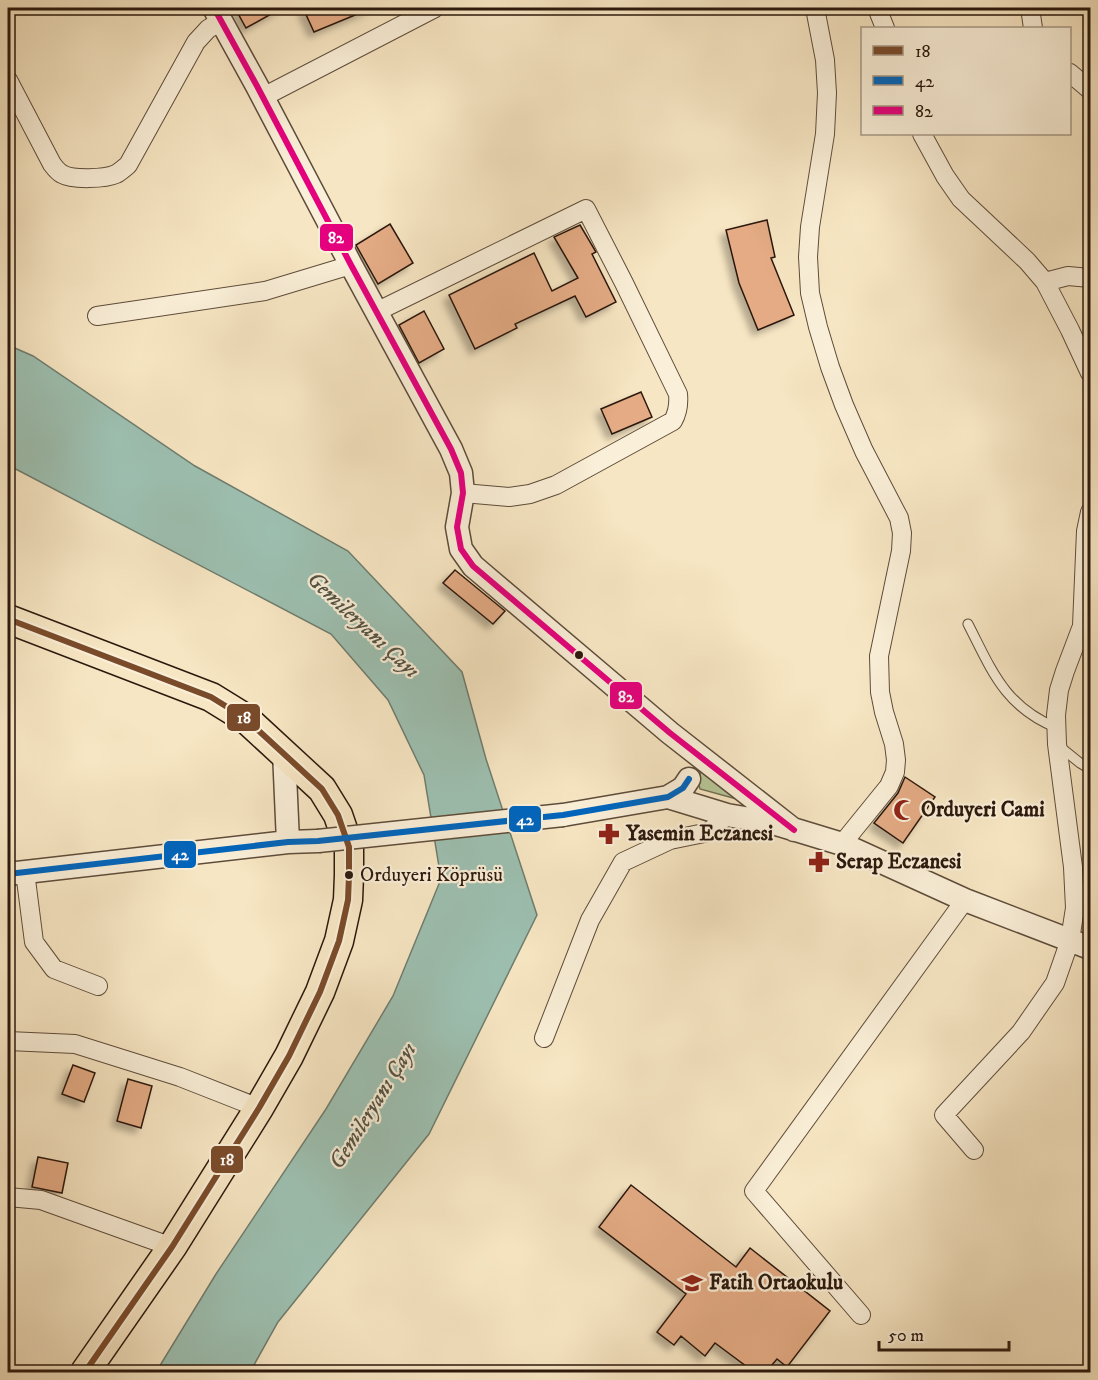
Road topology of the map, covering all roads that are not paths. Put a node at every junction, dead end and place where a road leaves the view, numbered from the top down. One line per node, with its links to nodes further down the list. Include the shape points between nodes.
1 (435, 8): 11 (street)
2 (815, 8): 32 (street, via 827,93 825,134 809,237 810,293 844,405 899,518 902,533 879,656 880,692 897,760 895,772 889,786)
3 (877, 8): 6 (street)
4 (1030, 8): 7 (street)
5 (217, 14): 9 (street, via 196,42 128,165 109,176 75,178 57,170); 11 (street)
6 (885, 27)
7 (1033, 27)
8 (1071, 74): 10 (street)
9 (8, 80)
10 (1090, 90)
11 (263, 97): 13 (street)
12 (923, 135): 15 (street, via 961,199)
13 (351, 266): 16 (street); 17 (street, via 265,291)
14 (1090, 278): 15 (street, via 1068,276)
15 (1045, 282): 18 (street)
16 (376, 312): 19 (street, via 462,473); 19 (street, via 586,209 678,394 673,422 556,485 509,497)
17 (97, 316)
18 (1090, 373)
19 (463, 493): 23 (street, via 457,527 461,549 473,566)
20 (1090, 512): 24 (street, via 1082,626 1059,690)
21 (8, 619): 25 (main road, via 211,697 245,718)
22 (968, 624): 24 (lane, via 1009,696)
23 (670, 734): 27 (street, via 685,751); 30 (street)
24 (1057, 736): 26 (lane); 35 (street)
25 (284, 752): 31 (street); 39 (main road, via 322,789 338,815 349,847 348,900 339,941 320,992)
26 (1090, 769)
27 (689, 779): 28 (street); 29 (street, via 696,798)
28 (668, 797): 29 (street); 31 (street, bridge, via 563,815)
29 (716, 812): 30 (street); 37 (street, via 709,832 670,840 623,862 591,920)
30 (794, 830): 32 (street)
31 (288, 842): 33 (street)
32 (842, 844): 34 (street)
33 (16, 872): 36 (street, via 34,942 54,969)
34 (965, 900): 35 (street); 43 (street, via 754,1191)
35 (1080, 944): 40 (street, via 1021,1032 944,1115)
36 (98, 986)
37 (544, 1038)
38 (8, 1041): 39 (street, via 75,1044 180,1077)
39 (258, 1108): 42 (main road)
40 (974, 1150)
41 (8, 1197): 42 (street, via 41,1200)
42 (172, 1247): 44 (main road)
43 (861, 1315)
44 (86, 1372)

